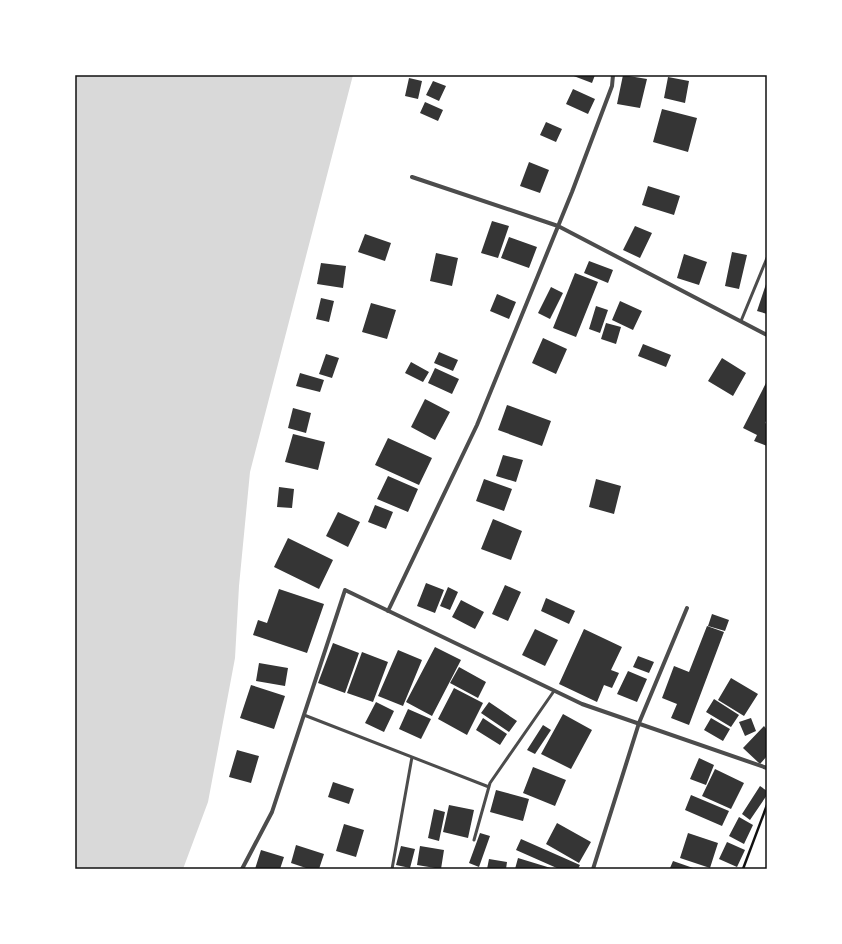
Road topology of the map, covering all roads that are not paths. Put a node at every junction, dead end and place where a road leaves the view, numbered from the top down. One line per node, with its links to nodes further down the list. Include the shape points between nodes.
1 (613, 75): 3 (street, via 612,86)
2 (412, 177): 3 (street)
3 (558, 226): 5 (street); 8 (street, via 477,425)
4 (767, 258): 5 (lane)
5 (741, 321): 6 (street)
6 (767, 335)
7 (687, 608): 11 (street)
8 (388, 611): 9 (street); 10 (street, via 345,590)
9 (554, 691): 11 (street, via 582,704); 14 (lane)
10 (304, 715): 12 (lane); 16 (street, via 272,812)
11 (638, 723): 13 (street); 18 (street)
12 (412, 757): 14 (lane); 17 (lane)
13 (767, 768)
14 (489, 787): 15 (lane)
15 (474, 840)
16 (242, 869)
17 (392, 869)
18 (592, 869)

